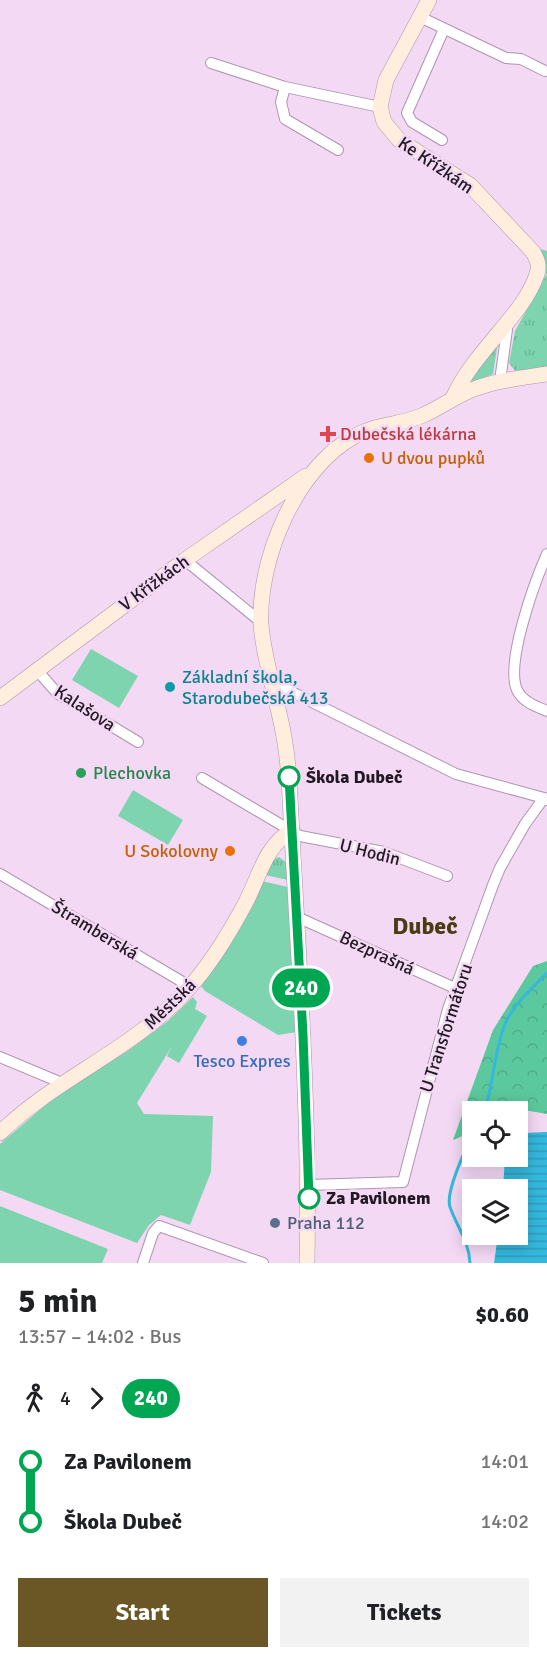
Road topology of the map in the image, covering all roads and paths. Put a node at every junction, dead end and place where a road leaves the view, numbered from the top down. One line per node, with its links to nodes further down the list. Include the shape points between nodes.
1 (429, 0): 2 (street)
2 (420, 17): 3 (street); 7 (street, via 386,80)
3 (444, 29): 5 (street); 8 (street, via 407,113 412,122)
4 (211, 63): 6 (street)
5 (545, 71)
6 (285, 87): 7 (street); 9 (street, via 281,102 285,119)
7 (381, 107): 10 (street, Ke Křížkám, via 392,135 470,184 533,252 538,274)
8 (442, 140)
9 (338, 150)
10 (508, 319): 12 (street); 13 (street, via 470,366)
11 (547, 374): 12 (street)
12 (500, 381): 13 (street)
13 (453, 398): 14 (street, via 422,416 358,434)
14 (312, 473): 16 (street, V Křížkách); 17 (street, via 286,516 270,557)
15 (547, 554): 21 (street, via 526,610 515,682 521,697)
16 (185, 560): 17 (street); 18 (street, V Křížkách)
17 (261, 622): 19 (street)
18 (36, 669): 20 (street, V Křížkách); 22 (street, Kalašova, via 57,693)
19 (272, 682): 24 (street, via 456,774); 25 (street, via 285,743)
20 (0, 698)
21 (547, 711)
22 (138, 742)
23 (202, 778): 25 (street)
24 (546, 799): 30 (street, U Transformátoru, via 525,824 500,868)
25 (292, 831): 27 (street, U Hodin, via 300,836 384,852); 28 (street); 29 (street, Městská, via 275,843 236,921)
26 (0, 874): 29 (street, Štramberská)
27 (447, 876)
28 (297, 917): 30 (street, Bezprašná); 34 (street)
29 (191, 987): 32 (street, Městská, via 143,1030)
30 (457, 989): 34 (street, U Transformátoru, via 403,1182)
31 (0, 1057): 32 (street)
32 (62, 1083): 33 (street, Městská)
33 (0, 1133)
34 (309, 1185): 37 (street)
35 (143, 1263): 36 (street, via 159,1226)
36 (263, 1263)
37 (307, 1263)

